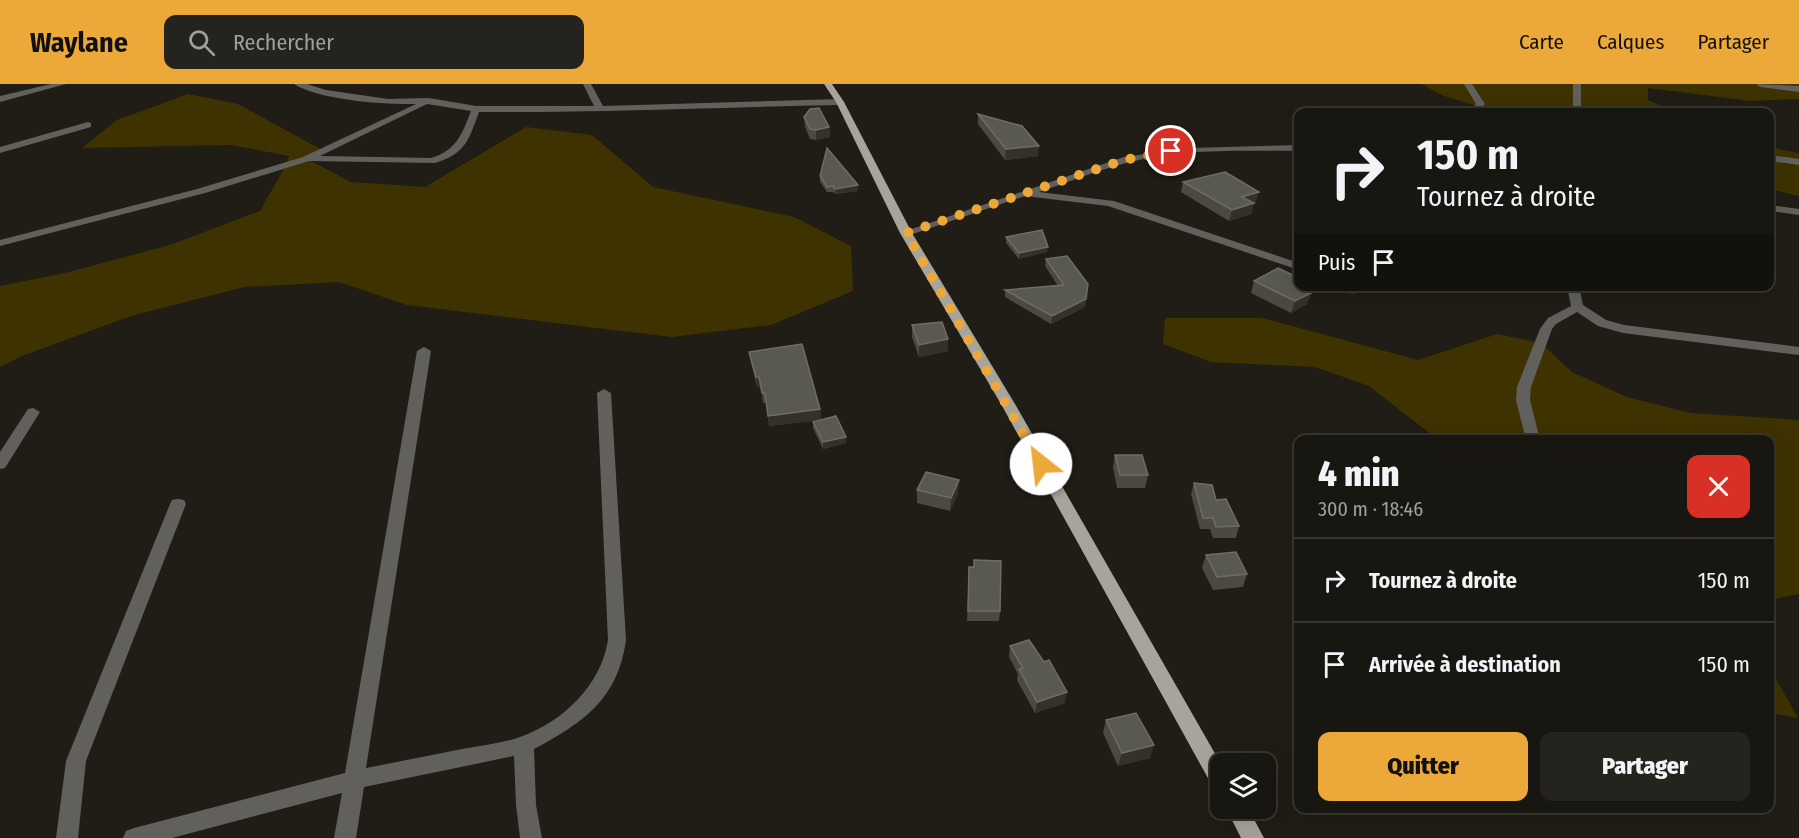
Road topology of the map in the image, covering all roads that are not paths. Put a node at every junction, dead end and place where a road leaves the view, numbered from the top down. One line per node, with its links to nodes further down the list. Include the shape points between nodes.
1 (62, 84): 9 (street)
2 (298, 84): 10 (street, via 388,102)
3 (587, 84): 15 (street)
4 (828, 84): 11 (main road)
5 (1468, 84): 12 (street, via 1481,104)
6 (1577, 84): 13 (street)
7 (1760, 84): 8 (street)
8 (1799, 89)
9 (0, 99)
10 (429, 101): 14 (street); 19 (street)
11 (840, 102): 15 (street); 25 (main road)
12 (1478, 108)
13 (1577, 108)
14 (476, 109): 15 (street); 19 (street, via 460,149 442,159)
15 (600, 109)
16 (88, 125): 18 (street)
17 (1294, 148): 22 (street, via 1158,152)
18 (0, 150)
19 (306, 159): 26 (street, via 201,191)
20 (1774, 159): 21 (street)
21 (1799, 162)
22 (1023, 194): 25 (street); 27 (street, via 1110,203)
23 (1774, 209): 24 (street)
24 (1799, 212)
25 (906, 233): 38 (main road, via 1014,414)
26 (0, 243)
27 (1294, 265)
28 (1574, 291): 29 (street)
29 (1577, 307): 31 (street, via 1602,323 1623,329); 34 (street, via 1552,321 1546,329 1524,387 1523,400)
30 (424, 351): 39 (street)
31 (1799, 351)
32 (604, 393): 37 (street, via 617,640 614,660 589,701 567,722)
33 (33, 412): 35 (street)
34 (1532, 435)
35 (0, 464)
36 (178, 504): 42 (street, via 76,761)
37 (524, 746): 39 (street); 44 (street)
38 (1210, 762)
39 (355, 780): 41 (street); 43 (street)
40 (1242, 819): 45 (main road)
41 (139, 837)
42 (67, 838)
43 (345, 838)
44 (531, 838)
45 (1253, 838)

